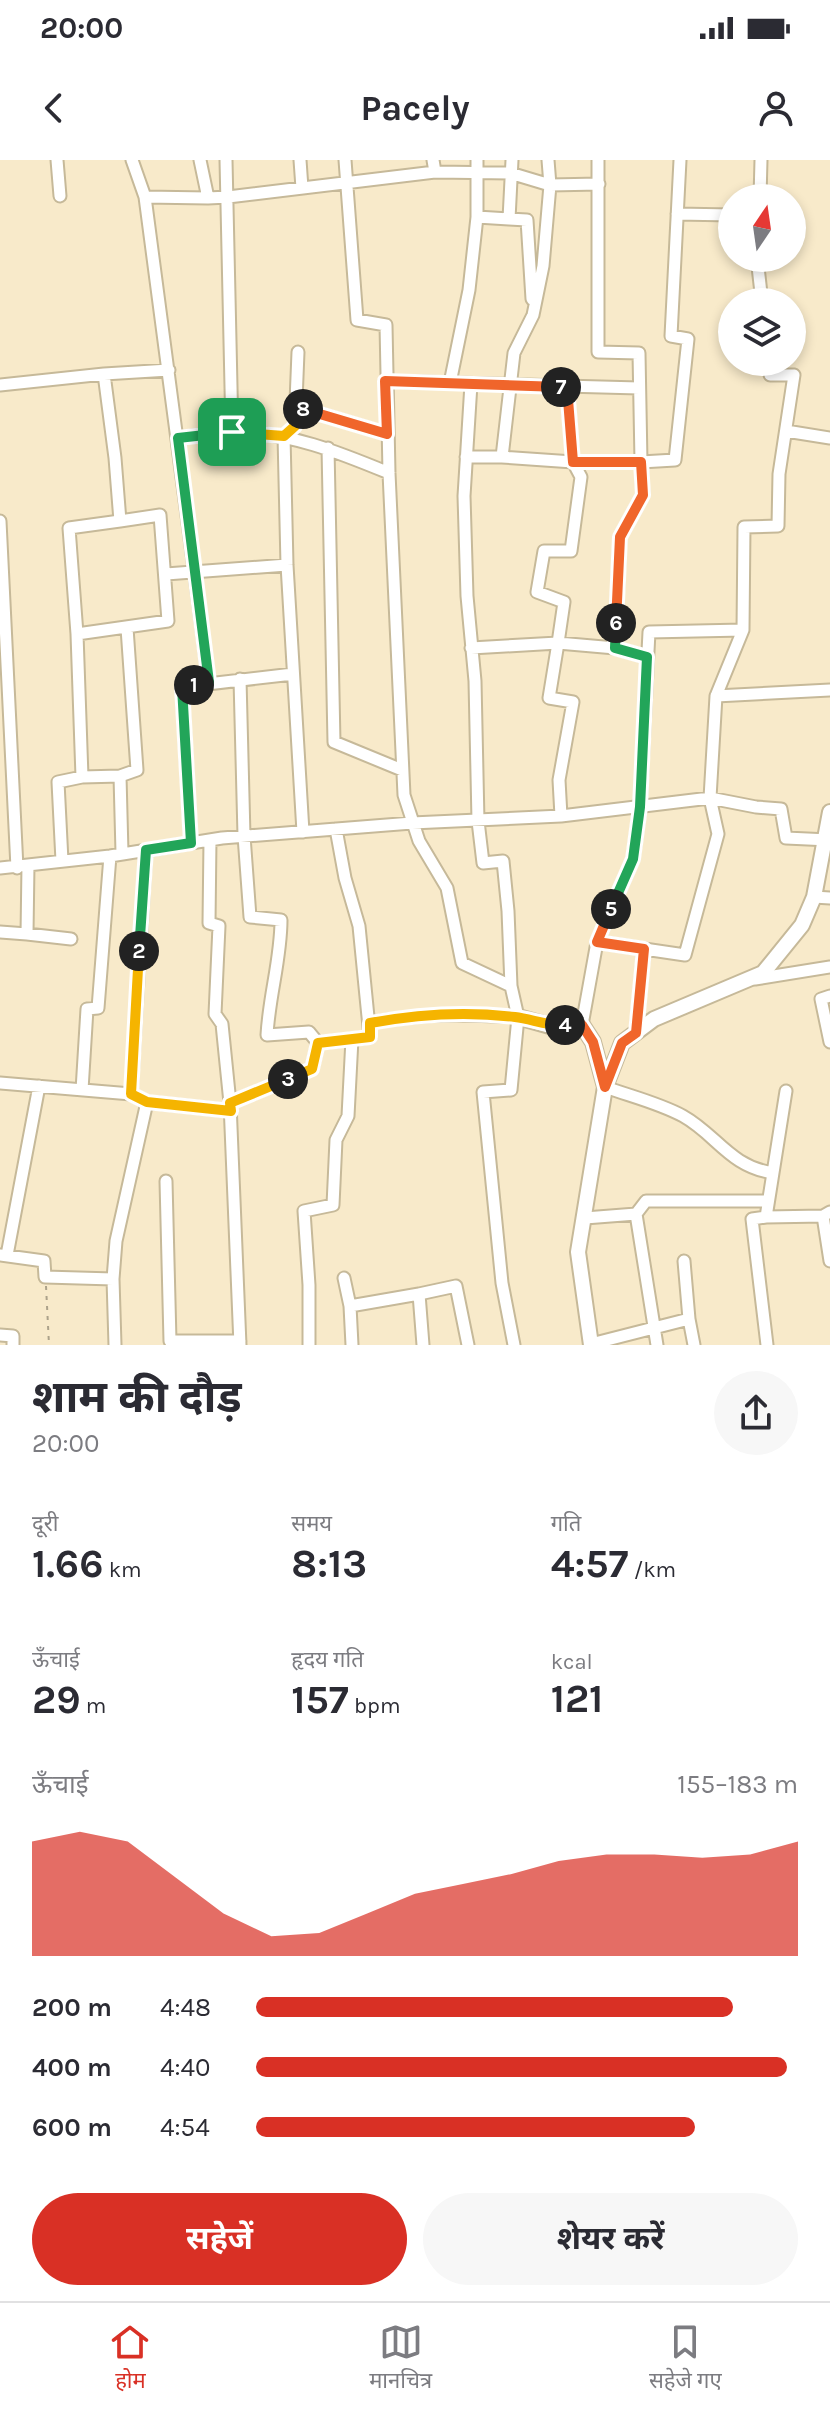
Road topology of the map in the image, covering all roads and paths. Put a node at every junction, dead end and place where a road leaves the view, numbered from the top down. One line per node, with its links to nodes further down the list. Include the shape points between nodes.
1 (57, 160): 19 (street)
2 (132, 160): 20 (street)
3 (200, 160): 22 (street)
4 (226, 160): 21 (street)
5 (300, 160): 18 (street)
6 (345, 160): 14 (street)
7 (548, 160): 17 (street)
8 (598, 160): 15 (street)
9 (680, 160): 23 (street)
10 (761, 160): 16 (street)
11 (435, 164): 12 (street); 14 (street)
12 (478, 166): 13 (street); 25 (street)
13 (511, 166): 17 (street); 26 (street)
14 (347, 183): 18 (street); 34 (street, via 357,320 386,325)
15 (599, 184): 17 (street); 40 (street, via 598,352 639,353)
16 (760, 184)
17 (550, 185): 28 (street)
18 (302, 188): 21 (street)
19 (60, 196)
20 (145, 197): 22 (street); 31 (street)
21 (228, 197): 22 (street); 43 (street)
22 (208, 198)
23 (677, 214): 24 (street); 52 (street, via 671,336 688,339 675,460)
24 (718, 215)
25 (477, 217): 26 (street); 35 (street)
26 (509, 219): 27 (street)
27 (527, 220): 28 (street); 29 (street)
28 (547, 220): 29 (street)
29 (533, 315): 38 (street, via 514,353)
30 (298, 352): 41 (street)
31 (169, 370): 32 (street); 46 (street)
32 (104, 374): 37 (street); 55 (street)
33 (794, 376): 42 (street)
34 (385, 381): 35 (street); 44 (street)
35 (450, 383): 36 (street)
36 (471, 384): 38 (street); 49 (street)
37 (0, 385)
38 (512, 385): 39 (street); 50 (street)
39 (567, 387): 40 (street); 51 (street)
40 (639, 388): 52 (street)
41 (297, 407): 44 (street); 45 (street, via 295,426)
42 (786, 431): 47 (street); 60 (street, via 778,526 744,527)
43 (232, 432): 45 (street); 46 (street)
44 (387, 434): 53 (street)
45 (284, 436): 48 (street); 56 (street)
46 (178, 438): 57 (street)
47 (830, 438)
48 (328, 448): 53 (street); 71 (street, via 334,742)
49 (466, 457): 50 (street); 63 (street)
50 (502, 457): 51 (street)
51 (573, 462): 52 (street); 62 (street, via 581,477 571,551 544,551 537,592 564,602)
52 (641, 462): 64 (street, via 643,495 620,537)
53 (389, 473): 71 (street)
54 (0, 521): 89 (street)
55 (120, 521): 58 (street, via 160,515); 61 (street, via 69,528)
56 (287, 565): 57 (street); 66 (street)
57 (196, 572): 58 (street); 68 (street)
58 (166, 574): 59 (street, via 168,621)
59 (127, 628): 61 (street); 72 (street, via 137,770)
60 (743, 630): 65 (street, via 649,632); 70 (street)
61 (77, 634): 73 (street)
62 (558, 643): 63 (street); 64 (street); 77 (street, via 549,698 573,702 559,780)
63 (471, 648): 78 (street)
64 (615, 648): 65 (street)
65 (647, 657): 75 (street)
66 (293, 674): 67 (street); 81 (street)
67 (240, 679): 68 (street); 82 (street)
68 (209, 682): 85 (street, via 182,687)
69 (830, 690): 70 (street)
70 (716, 696): 74 (street)
71 (402, 770): 79 (street)
72 (120, 776): 73 (street); 87 (street)
73 (82, 777): 88 (street, via 58,782)
74 (710, 798): 75 (street); 84 (street, via 781,809 786,838); 97 (street, via 718,834 685,955)
75 (640, 807): 77 (street); 96 (street, via 633,859)
76 (830, 812): 84 (street)
77 (561, 816): 78 (street)
78 (478, 821): 79 (street); 100 (street, via 483,863 503,861)
79 (412, 823): 80 (street); 100 (street, via 447,888 462,963)
80 (336, 829): 81 (street); 103 (street, via 359,926)
81 (303, 832): 82 (street)
82 (244, 836): 83 (street); 108 (street, via 250,917 281,920 267,1035 309,1032)
83 (210, 840): 85 (street); 116 (street, via 209,923 219,926 215,1014 222,1024)
84 (827, 840): 91 (street)
85 (191, 843): 86 (street)
86 (146, 850): 87 (street); 114 (street)
87 (116, 855): 88 (street); 112 (street, via 98,1008 87,1009)
88 (62, 861): 89 (street)
89 (23, 866): 90 (street); 94 (street)
90 (0, 868)
91 (814, 897): 92 (street); 99 (street, via 802,925 763,973)
92 (830, 898)
93 (0, 932): 94 (street)
94 (27, 934): 95 (street)
95 (71, 939)
96 (597, 942): 97 (street); 104 (street)
97 (644, 949): 105 (street)
98 (830, 967): 99 (street)
99 (741, 981): 105 (street, via 654,1019)
100 (511, 986): 102 (street)
101 (830, 996): 107 (street, via 821,999)
102 (518, 1017): 103 (street, via 451,1013); 104 (street, via 550,1026); 144 (street, via 511,1090 483,1092 502,1283)
103 (370, 1023): 106 (street, via 370,1037)
104 (582, 1025): 111 (street, via 593,1042)
105 (636, 1033): 111 (street, via 622,1043)
106 (352, 1039): 108 (street); 140 (street, via 348,1116 336,1140 333,1205 304,1211)
107 (830, 1042)
108 (318, 1043): 116 (street, via 312,1069)
109 (0, 1083): 110 (street)
110 (39, 1086): 112 (street); 124 (street)
111 (605, 1087): 117 (street, via 683,1116 729,1155); 123 (street)
112 (82, 1090): 114 (street)
113 (786, 1091): 117 (street)
114 (131, 1094): 115 (street)
115 (147, 1102): 116 (street); 129 (street, via 116,1241)
116 (231, 1107): 135 (street)
117 (773, 1173): 119 (street)
118 (166, 1181): 135 (street, via 170,1341)
119 (768, 1201): 120 (street, via 646,1201); 122 (street)
120 (636, 1214): 123 (street); 133 (street)
121 (827, 1214): 122 (street); 126 (street)
122 (766, 1217): 147 (street, via 752,1219)
123 (585, 1218): 136 (street, via 578,1252)
124 (3, 1255): 127 (street, via 44,1261)
125 (684, 1261): 132 (street)
126 (830, 1261)
127 (45, 1277): 129 (street); 138 (path)
128 (344, 1278): 131 (street)
129 (113, 1279): 139 (street)
130 (419, 1294): 131 (street); 142 (street); 143 (street, via 456,1286)
131 (350, 1306): 141 (street)
132 (689, 1319): 133 (street); 146 (street)
133 (655, 1329): 136 (street); 145 (street)
134 (0, 1335): 137 (street, via 13,1336)
135 (240, 1343)
136 (591, 1344)
137 (13, 1345)
138 (49, 1345)
139 (115, 1345)
140 (309, 1345)
141 (352, 1345)
142 (423, 1345)
143 (468, 1345)
144 (514, 1345)
145 (657, 1345)
146 (694, 1345)
147 (767, 1345)

